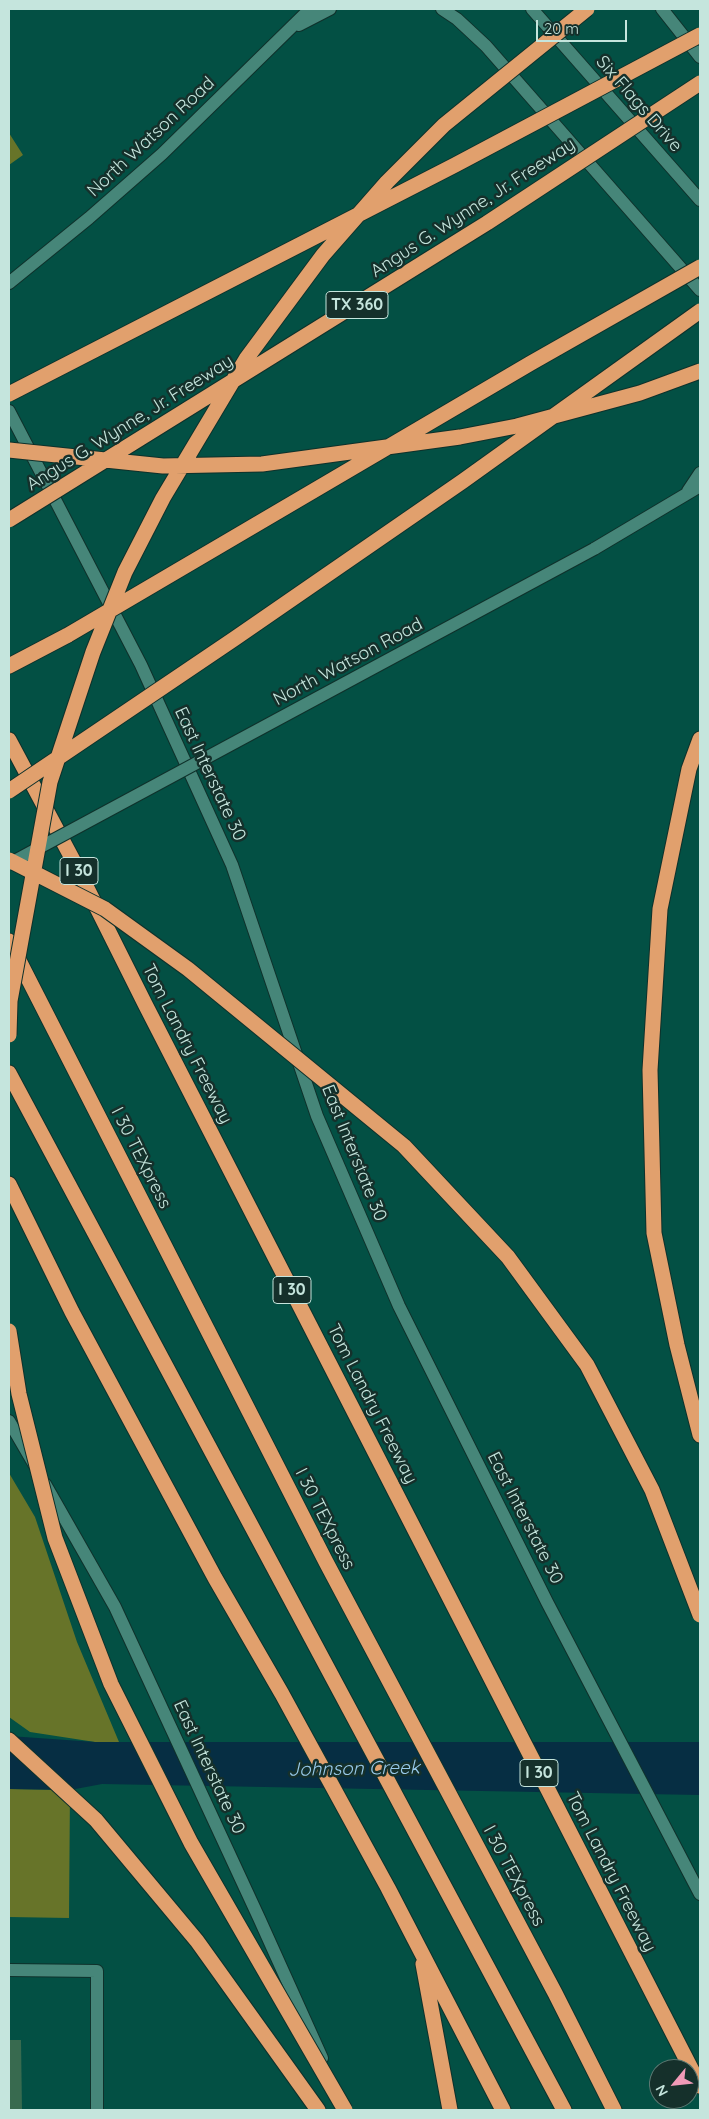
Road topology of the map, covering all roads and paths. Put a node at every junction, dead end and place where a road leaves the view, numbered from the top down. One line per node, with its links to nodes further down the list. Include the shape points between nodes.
1 (310, 9): 7 (main road, North Watson Road)
2 (330, 9): 7 (main road)
3 (442, 9): 14 (main road, via 486,46)
4 (532, 9): 11 (main road, Six Flags Drive)
5 (587, 9): 31 (highway, bridge, via 444,125 374,196 324,255 246,359 163,498 124,572 93,652 50,782 10,1001)
6 (662, 9): 9 (main road)
7 (287, 31): 13 (main road, North Watson Road, via 162,154)
8 (700, 35): 17 (highway, bridge)
9 (700, 57)
10 (700, 83): 23 (highway, Angus G. Wynne, Jr. Freeway / TX 360, bridge, via 487,224)
11 (700, 200)
12 (700, 267): 24 (highway, bridge, via 68,635)
13 (9, 283)
14 (700, 290)
15 (700, 311): 27 (highway, bridge, via 463,481)
16 (700, 371): 19 (highway, bridge, via 640,393 517,426 262,464 163,466)
17 (9, 394)
18 (9, 411): 39 (main road, East Interstate 30, via 141,665 232,865 318,1116 391,1288 548,1602)
19 (9, 450)
20 (700, 473): 22 (main road)
21 (700, 486): 22 (main road, North Watson Road)
22 (685, 495): 29 (main road, North Watson Road, bridge, via 594,549)
23 (9, 520)
24 (9, 666)
25 (700, 739): 36 (highway, via 689,769 660,909 650,1070 654,1233)
26 (9, 740): 42 (highway, Tom Landry Freeway / I 30)
27 (9, 791)
28 (9, 860): 37 (highway, bridge, via 105,909 188,969 404,1146 501,1250 587,1365 652,1490)
29 (9, 864)
30 (9, 941): 49 (highway, I 30 TEXpress, via 326,1562)
31 (9, 1035)
32 (9, 1073): 48 (highway)
33 (9, 1184): 40 (highway, via 72,1312)
34 (9, 1331): 45 (highway, bridge, via 19,1394 55,1538 111,1684 191,1843)
35 (9, 1421): 45 (main road, East Interstate 30, via 116,1607)
36 (700, 1435)
37 (700, 1615)
38 (9, 1740): 44 (highway, via 96,1820 197,1941)
39 (700, 1894)
40 (420, 1950): 46 (highway); 47 (highway)
41 (9, 1970): 43 (main road, via 97,1971)
42 (700, 2086)
43 (97, 2110)
44 (318, 2110)
45 (345, 2110)
46 (450, 2110)
47 (503, 2110)
48 (564, 2110)
49 (614, 2110)

